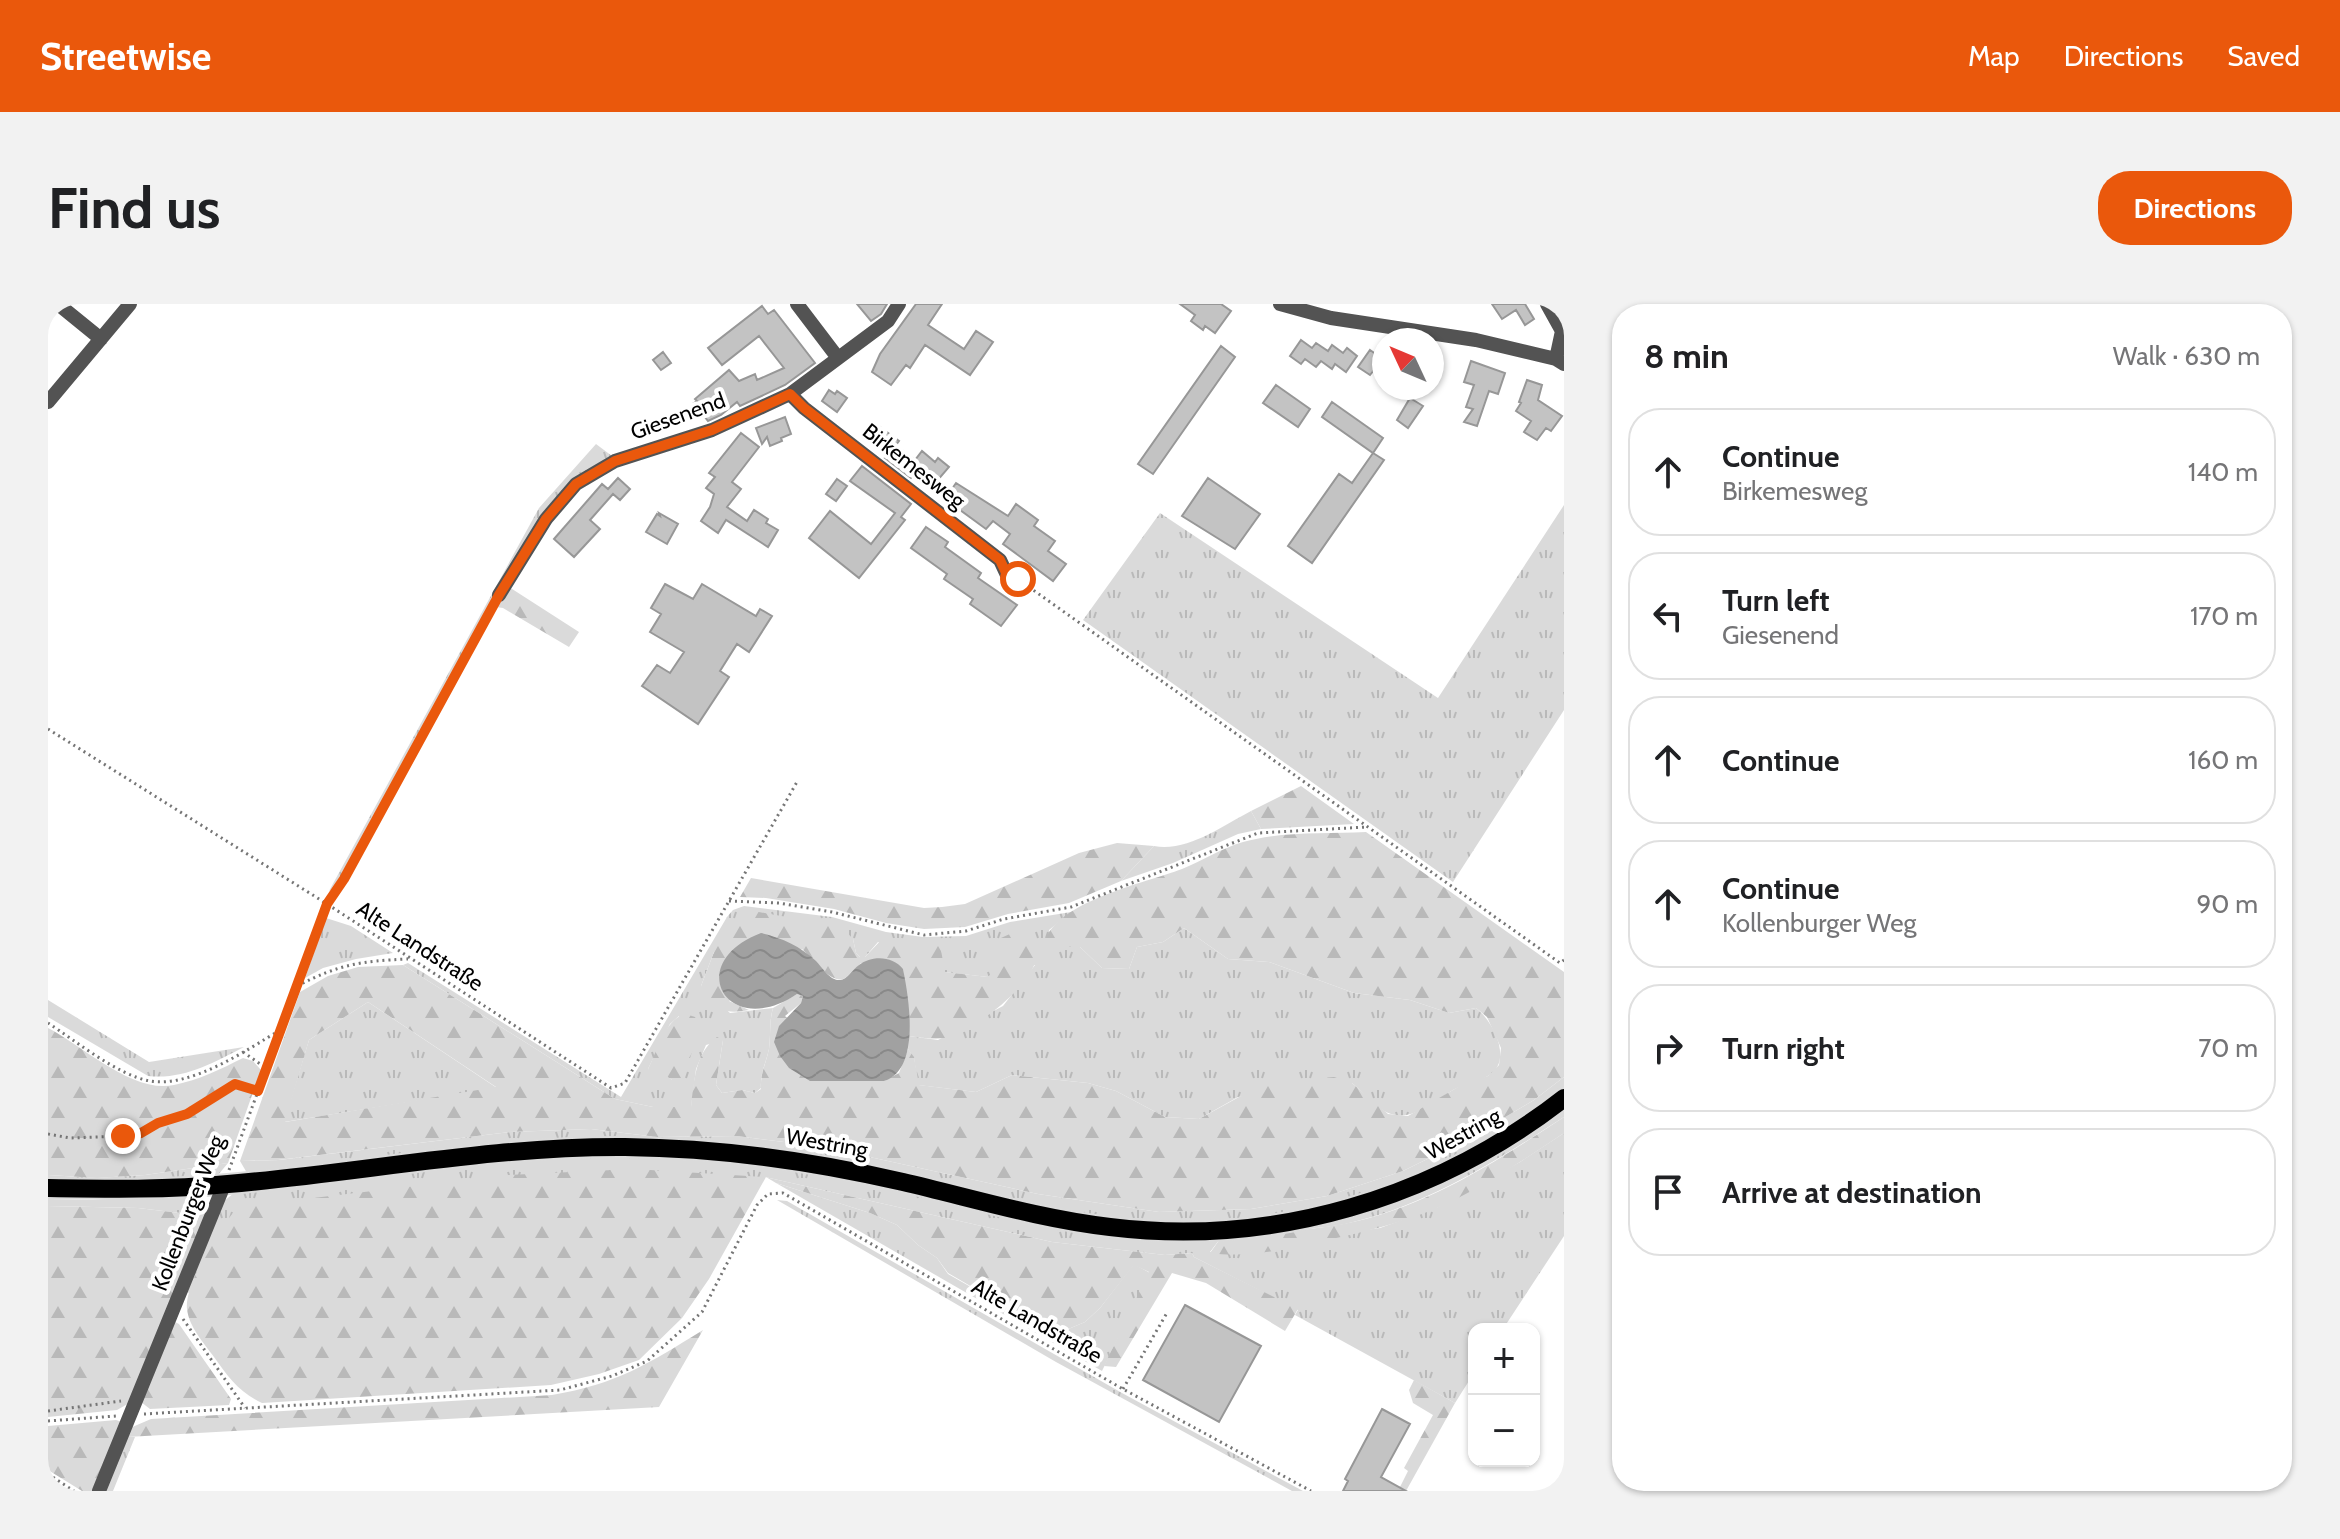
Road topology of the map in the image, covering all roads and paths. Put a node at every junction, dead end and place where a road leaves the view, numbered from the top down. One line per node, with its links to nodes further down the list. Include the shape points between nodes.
1 (58, 304): 7 (street)
2 (130, 304): 7 (street)
3 (797, 304): 8 (street)
4 (899, 304): 8 (street, Giesenend, via 888,321)
5 (1280, 304): 9 (street)
6 (1547, 304): 9 (street, via 1562,331)
7 (101, 339): 11 (street)
8 (838, 358): 10 (street, Giesenend)
9 (1560, 361)
10 (790, 394): 12 (street, Birkemesweg, via 1000,560); 13 (street, Giesenend, via 712,430 615,461 576,484 546,519)
11 (48, 402)
12 (1007, 575): 16 (path)
13 (499, 595): 18 (path, Kollenburger Weg)
14 (48, 729): 18 (path, Alte Landstraße)
15 (797, 782): 17 (path)
16 (1367, 827): 17 (path, via 1258,833 1071,907 966,931 924,935 779,903); 20 (path, via 1560,963)
17 (729, 901): 19 (path, Alte Landstraße, via 625,1083 611,1088)
18 (327, 904): 19 (path, Alte Landstraße); 21 (path, Kollenburger Weg)
19 (410, 959): 21 (path, via 361,961)
20 (1564, 960)
21 (297, 986): 23 (path, Kollenburger Weg)
22 (48, 1023): 24 (path, via 125,1072 150,1081 178,1081)
23 (280, 1030): 24 (path); 25 (path, Kollenburger Weg)
24 (243, 1052): 25 (path)
25 (266, 1068): 26 (path, Kollenburger Weg)
26 (258, 1091): 28 (path, via 235,1084 187,1114 141,1133 70,1138); 29 (path, Kollenburger Weg)
27 (1564, 1098): 29 (main road, Westring, via 1489,1150 1406,1190 1317,1217 1215,1231 1109,1227 831,1167 672,1149 515,1151)
28 (48, 1134)
29 (224, 1185): 30 (main road, Westring); 31 (street, Kollenburger Weg)
30 (48, 1188)
31 (175, 1308): 34 (street, Kollenburger Weg); 35 (path)
32 (1168, 1311): 33 (path)
33 (1123, 1389): 35 (path, Alte Landstraße, via 783,1193 768,1194 752,1212 702,1312 647,1361 612,1376 560,1390); 41 (path, Alte Landstraße)
34 (127, 1408): 35 (path); 36 (path); 37 (path); 40 (street, Kollenburger Weg)
35 (245, 1408)
36 (48, 1411)
37 (48, 1421)
38 (48, 1474): 39 (path)
39 (74, 1491)
40 (99, 1491)
41 (1311, 1491)

